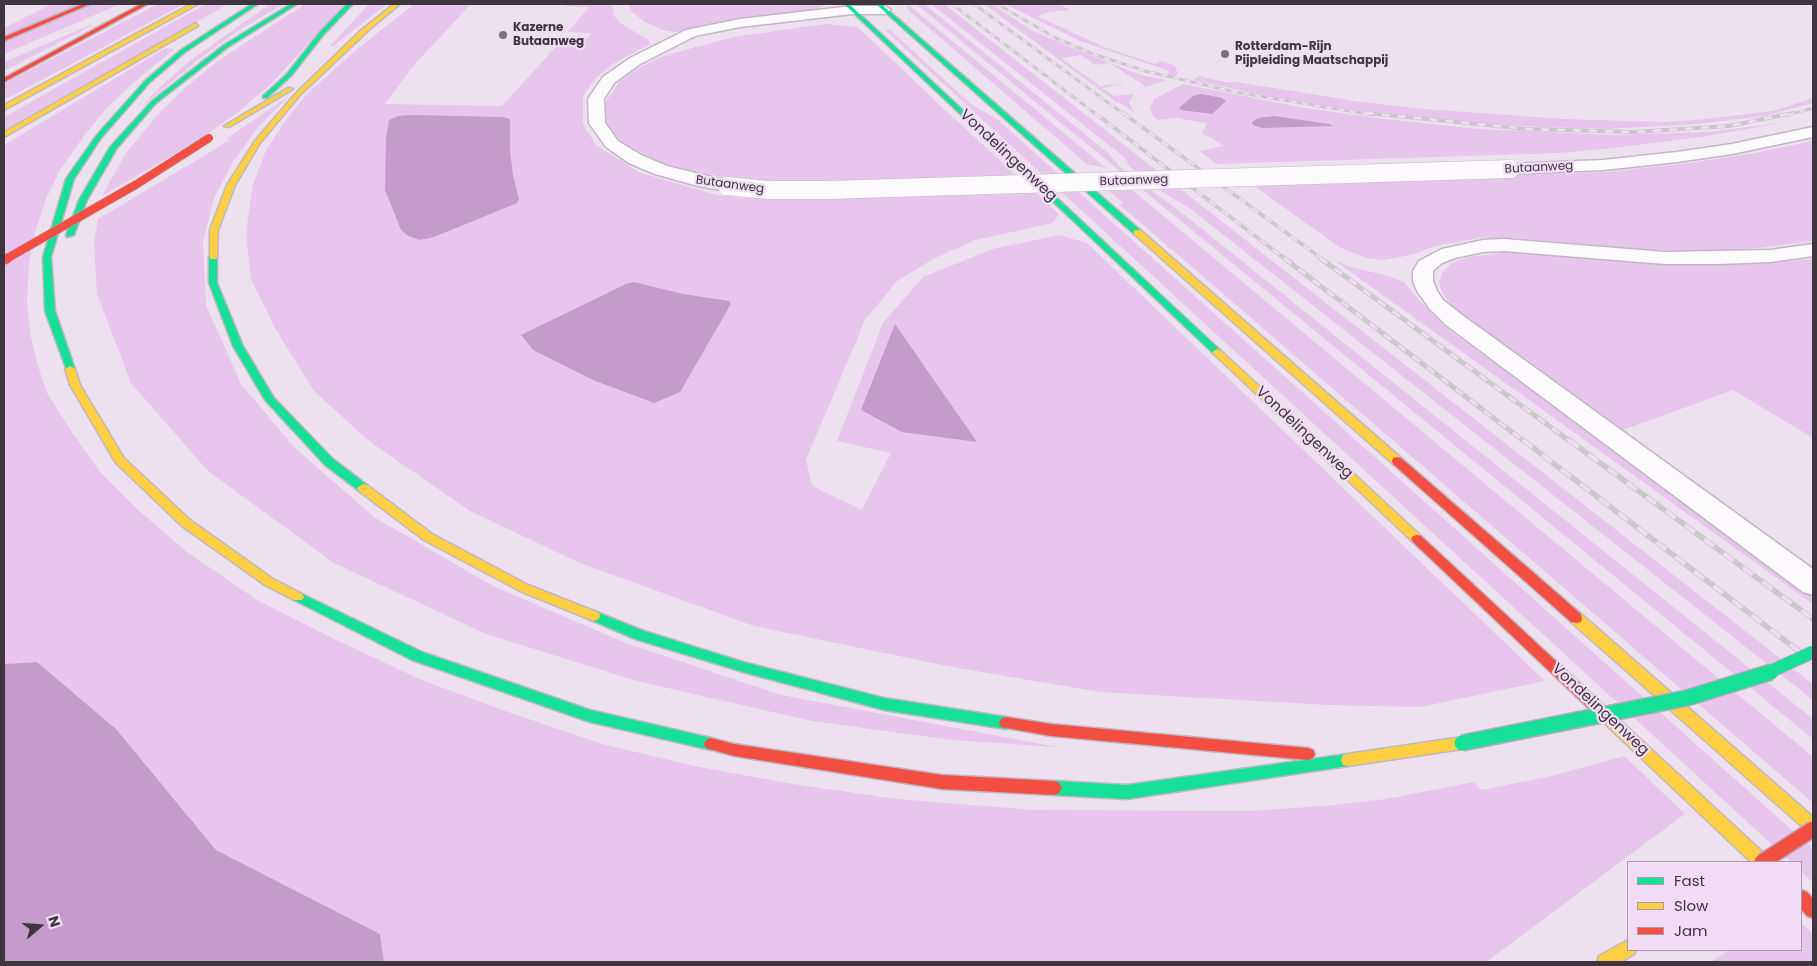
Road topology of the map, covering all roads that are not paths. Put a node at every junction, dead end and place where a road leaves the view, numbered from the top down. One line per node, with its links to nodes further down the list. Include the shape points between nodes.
1 (87, 4): 14 (main road)
2 (133, 4): 13 (main road)
3 (145, 4): 15 (main road)
4 (195, 4): 16 (main road)
5 (255, 4): 24 (main road, via 184,51 148,81 98,137 70,179 47,257)
6 (294, 4): 20 (main road, via 226,46 154,102 114,147 83,200)
7 (350, 4): 17 (main road, via 278,85)
8 (397, 4): 12 (main road)
9 (881, 7): 10 (street, Butaanweg); 28 (main road, Vondelingenweg)
10 (852, 10): 18 (street, Butaanweg, bridge, via 743,26 676,42 635,61 608,80 596,100 597,123 612,144 635,159 680,176 768,190 1603,165 1732,149); 29 (main road, Vondelingenweg)
11 (210, 17): 19 (main road)
12 (375, 21): 17 (main road, via 282,94); 27 (main road, via 297,95 257,142 231,185 214,230 213,283 238,346 270,400 329,462 428,537 524,588 640,636 884,704 1050,730)
13 (76, 28)
14 (4, 39)
15 (4, 80)
16 (4, 108)
17 (227, 126): 22 (main road, bridge, via 137,184)
18 (1813, 132)
19 (4, 135)
20 (67, 242)
21 (1813, 250): 25 (street, via 1770,256 1674,258 1483,246 1435,259 1426,265 1422,281 1436,304 1454,320)
22 (4, 260)
23 (60, 268): 24 (main road)
24 (50, 311): 27 (main road, via 75,385 120,460 186,522 269,582 417,656 572,710 734,750 942,782 1127,792)
25 (1813, 584)
26 (1813, 652): 27 (main road, bridge, via 1774,671 1687,698 1462,743)
27 (1349, 758)
28 (1813, 828): 30 (main road, bridge)
29 (1761, 861)
30 (1764, 861)
31 (1802, 899): 32 (main road)
32 (1813, 910)
33 (1627, 949): 34 (main road)
34 (1605, 962)

